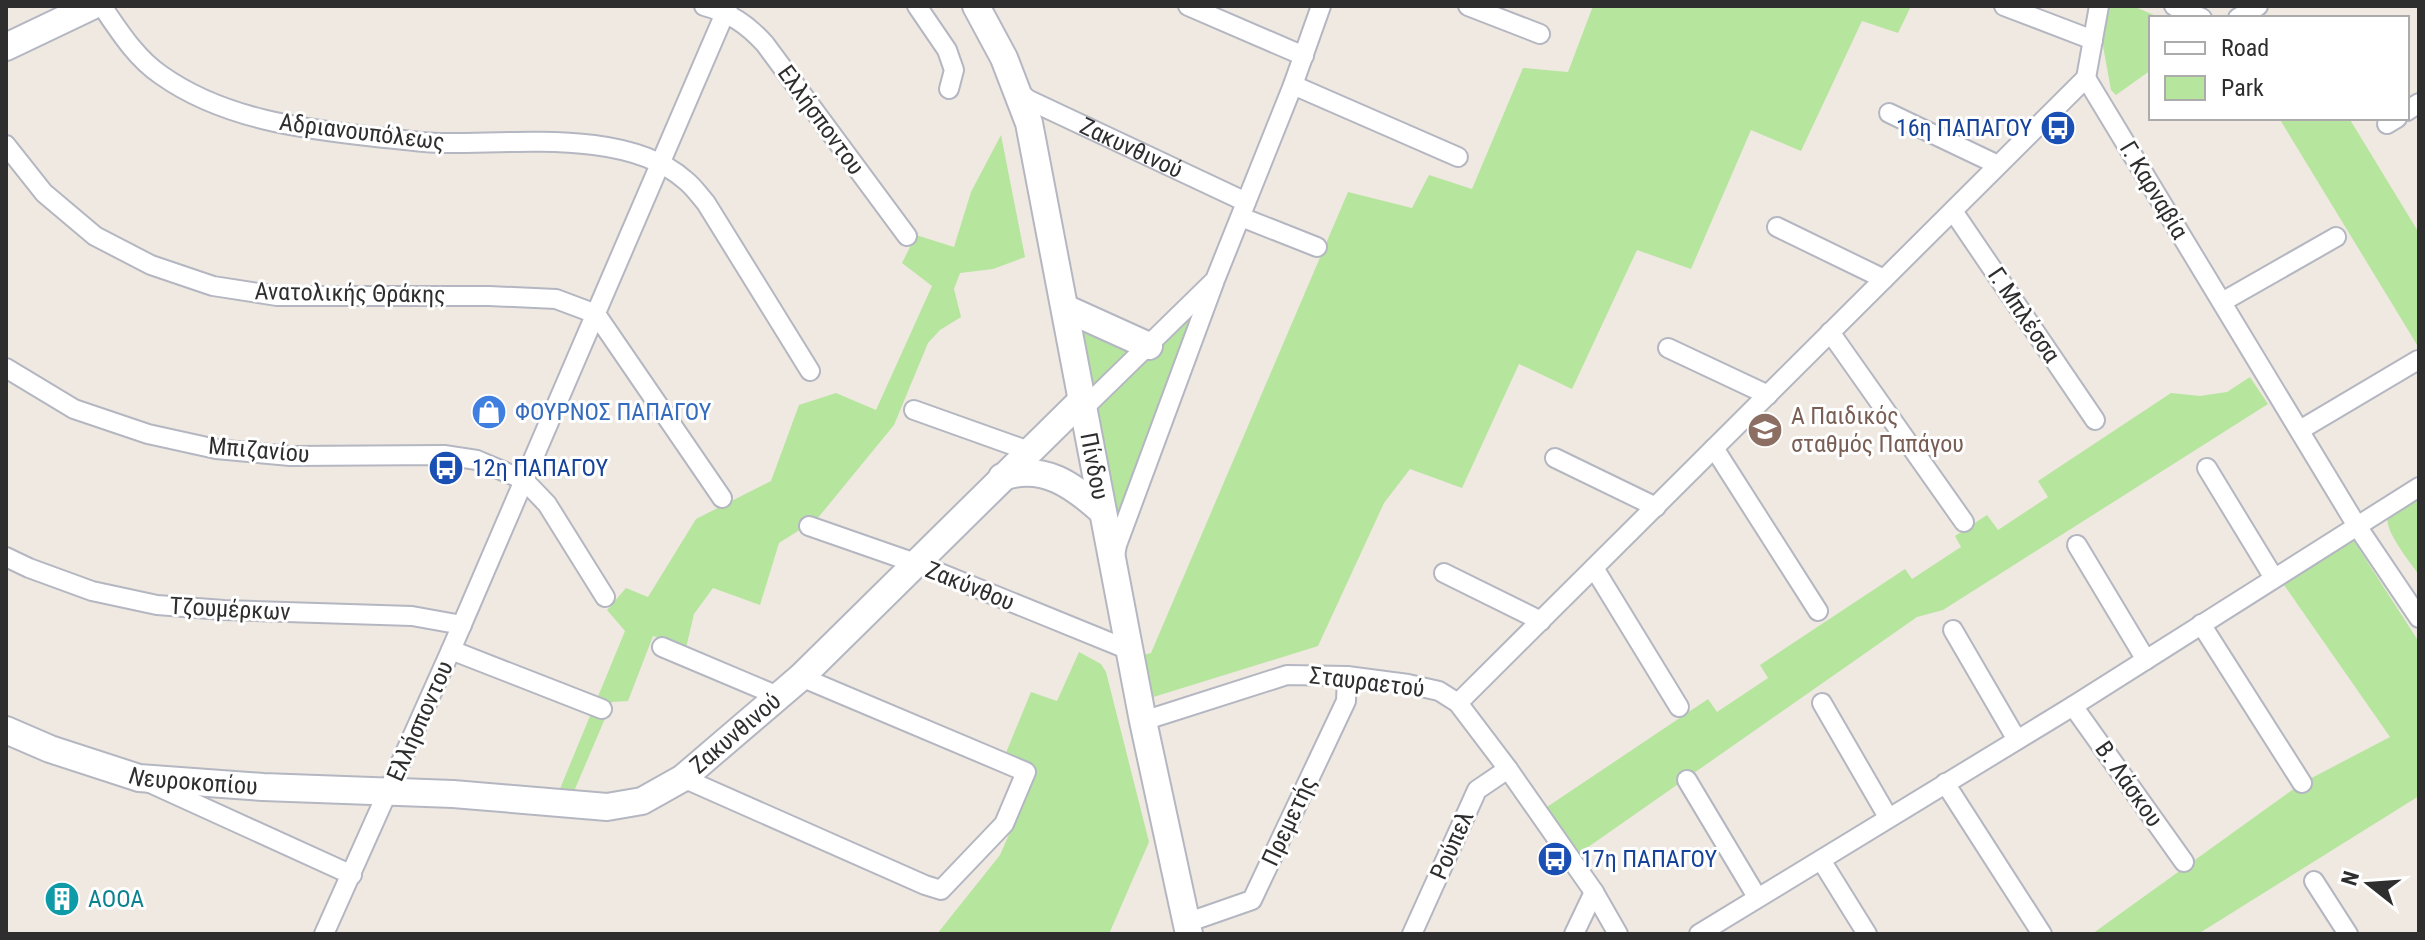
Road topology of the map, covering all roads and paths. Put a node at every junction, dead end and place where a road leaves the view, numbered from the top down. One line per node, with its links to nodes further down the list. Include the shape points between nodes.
1 (92, 6): 16 (street)
2 (102, 6): 25 (street, Αδριανουπόλεως, via 126,41 160,75 211,103 263,120 438,143 615,147)
3 (704, 6): 12 (street)
4 (917, 6): 20 (street, via 947,50 954,70)
5 (976, 6): 21 (street, Πίνδου)
6 (1188, 6): 17 (street)
7 (1321, 6): 17 (street, Ζακυνθινού)
8 (1468, 6): 14 (street)
9 (2004, 6): 15 (street)
10 (2099, 6): 15 (street)
11 (2174, 6): 13 (street)
12 (727, 9): 25 (street, Ελλήσποντου); 30 (street, Ελλήσποντου, via 765,44)
13 (2197, 16)
14 (1540, 34)
15 (2093, 40): 18 (street)
16 (6, 47)
17 (1304, 56): 19 (street, Ζακυνθινού)
18 (2086, 78): 26 (street); 35 (street, Γ. Καρναβία)
19 (1293, 85): 24 (street); 27 (street, Ζακυνθινού)
20 (949, 89)
21 (1017, 91): 27 (street, Ζακυνθινού); 36 (street, Πίνδου, via 1029,123)
22 (1889, 113): 26 (street)
23 (6, 145): 37 (street, Ανατολικής Θράκης, via 44,193 95,236 151,265 213,286 277,296 556,299)
24 (1458, 157)
25 (661, 164): 37 (street, Ελλήσποντου); 43 (street, via 685,179 706,203)
26 (1998, 165): 28 (street)
27 (1243, 209): 32 (street); 34 (street, Ζακυνθινού)
28 (1953, 211): 33 (street); 47 (street, Γ. Μπλέσσα)
29 (1777, 227): 33 (street)
30 (907, 236)
31 (2336, 237): 35 (street)
32 (1317, 247)
33 (1884, 279): 38 (street)
34 (1215, 280): 39 (street, Ζακυνθινού); 65 (street, via 1117,545)
35 (2222, 302): 48 (street, Γ. Καρναβία)
36 (1065, 308): 39 (street); 45 (street, Πίνδου)
37 (596, 314): 54 (street, Ελλήσποντου); 56 (street)
38 (1830, 332): 44 (street); 59 (street)
39 (1149, 346): 45 (street, Ζακυνθινού)
40 (1668, 348): 44 (street)
41 (2418, 360): 48 (street)
42 (6, 368): 54 (street, Μπιζανίου, via 74,409 216,449 290,456 444,455 477,460)
43 (810, 371)
44 (1768, 395): 49 (street)
45 (1084, 404): 50 (street, Ζακυνθινού); 58 (street, Πίνδου)
46 (914, 410): 50 (street)
47 (2095, 420)
48 (2300, 430): 61 (street, Γ. Καρναβία)
49 (1714, 448): 57 (street); 70 (street)
50 (1029, 451): 53 (street, Ζακυνθινού)
51 (1555, 458): 57 (street)
52 (2207, 468): 68 (street)
53 (1002, 477): 58 (street, via 1032,471 1061,481); 64 (street, Ζακυνθινού)
54 (524, 480): 69 (street, via 547,504); 74 (street, Ελλήσποντου)
55 (2419, 487): 61 (street)
56 (722, 498)
57 (1656, 507): 66 (street)
58 (1103, 512): 65 (street, Πίνδου)
59 (1964, 522)
60 (809, 526): 64 (street, Ζακύνθου)
61 (2357, 526): 68 (street); 71 (street, Γ. Καρναβία)
62 (2077, 545): 79 (street)
63 (6, 557): 74 (street, Τζουμέρκων, via 92,591 157,605 412,616)
64 (918, 564): 78 (street, Ζακύνθου); 81 (street, Ζακυνθινού)
65 (1114, 567): 78 (street, Πίνδου)
66 (1594, 568): 72 (street); 86 (street)
67 (1444, 573): 72 (street)
68 (2274, 578): 73 (street)
69 (605, 597)
70 (1818, 611)
71 (2419, 618)
72 (1541, 621): 83 (street)
73 (2201, 624): 79 (street); 96 (street)
74 (462, 625): 77 (street, Ελλήσποντου)
75 (1953, 630): 90 (street)
76 (662, 647): 82 (street)
77 (451, 650): 87 (street, Ελλήσποντου); 97 (street, Ελλήσποντου)
78 (1129, 650): 88 (street, Πίνδου)
79 (2146, 660): 85 (street)
80 (1347, 676): 83 (street, Σταυραετού, via 1439,691); 88 (street, Σταυραετού, via 1287,675); 105 (street, Πρεμετής, via 1346,701 1252,900)
81 (801, 677): 82 (street, Ζακυνθινού); 93 (street, via 1026,772 1004,824 941,890)
82 (778, 696): 93 (street, Ζακυνθινού)
83 (1458, 703): 91 (street, Σταυραετού)
84 (1822, 703): 98 (street)
85 (2073, 706): 90 (street); 100 (street, Β. Λάσκου)
86 (1679, 707)
87 (602, 709)
88 (1143, 721): 105 (street, Πίνδου)
89 (6, 730): 92 (street, Νευροκοπίου)
90 (2017, 740): 95 (street)
91 (1508, 769): 103 (street, Σταυραετού); 107 (street, Ρούπελ, via 1477,790)
92 (139, 778): 97 (street, Νευροκοπίου); 101 (street)
93 (683, 778): 97 (street, Ζακυνθινού, via 642,801 607,807)
94 (1687, 780): 104 (street)
95 (1945, 783): 98 (street); 112 (street)
96 (2302, 783)
97 (389, 791): 101 (street, Ελλήσποντου)
98 (1888, 817): 99 (street)
99 (1821, 860): 104 (street); 111 (street)
100 (2184, 862)
101 (352, 875): 106 (street, Ελλήσποντου)
102 (2314, 881): 113 (street)
103 (1594, 892): 108 (street); 109 (street, Σταυραετού)
104 (1757, 897): 110 (street)
105 (1188, 928)
106 (324, 934)
107 (1412, 934)
108 (1574, 934)
109 (1618, 934)
110 (1699, 934)
111 (1867, 934)
112 (2042, 934)
113 (2348, 934)

